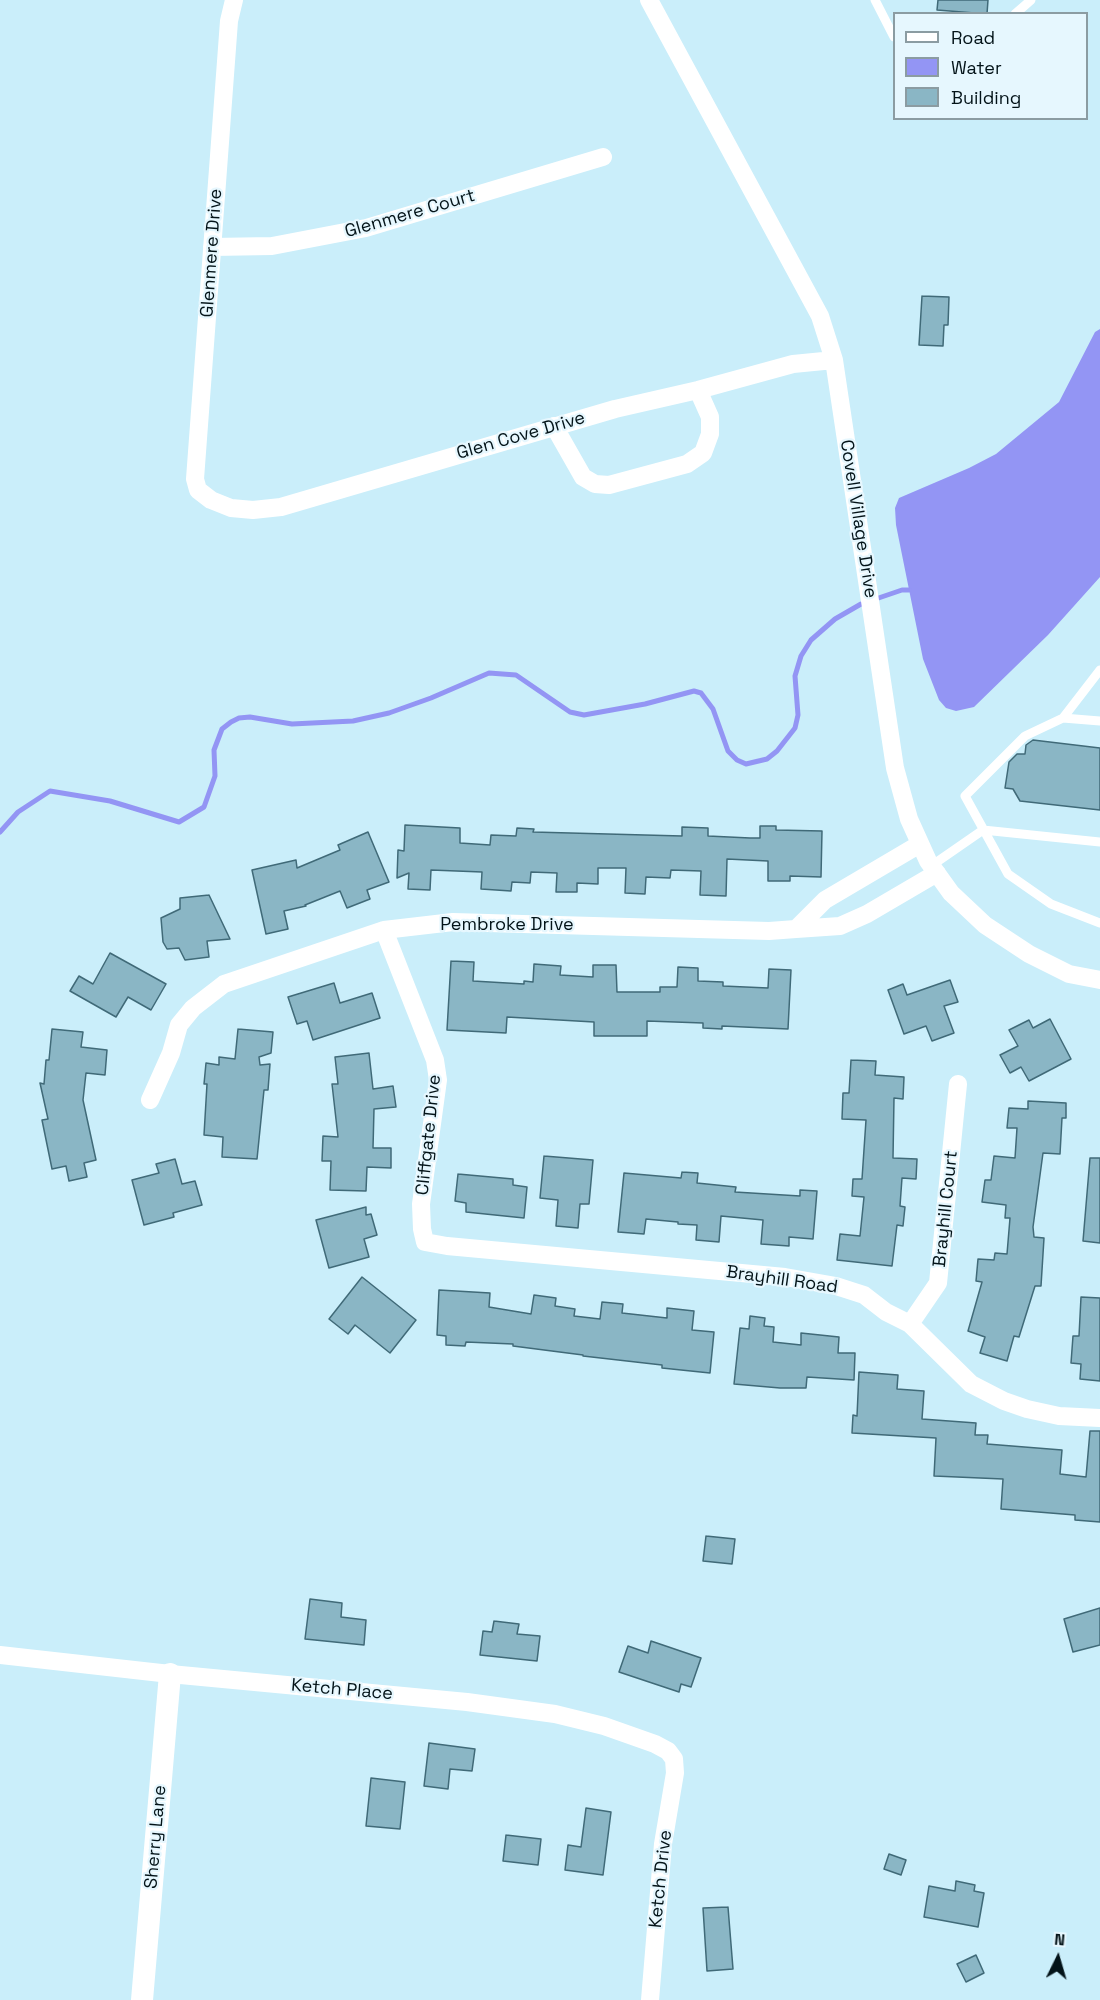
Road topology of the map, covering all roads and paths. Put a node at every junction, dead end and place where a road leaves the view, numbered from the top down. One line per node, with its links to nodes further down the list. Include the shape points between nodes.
1 (234, 0): 8 (street, Glenmere Drive, via 229,21)
2 (649, 0): 9 (street, Covell Village Drive, via 820,316)
3 (875, 0): 6 (lane)
4 (1031, 0): 5 (lane)
5 (1017, 12)
6 (893, 35)
7 (603, 157): 8 (street, Glenmere Court, via 366,228 272,246)
8 (212, 247): 12 (street, Glenmere Drive, via 195,479 198,489)
9 (834, 360): 10 (street, Glen Cove Drive, via 793,364); 18 (street, Covell Village Drive, via 895,768)
10 (698, 390): 11 (street, Glen Cove Drive); 11 (street, via 710,417 710,434 703,453 687,464 609,485 595,484 583,477)
11 (554, 426): 12 (street, Glen Cove Drive, via 281,507 253,510)
12 (211, 501)
13 (1100, 670): 14 (lane)
14 (1063, 718): 15 (lane); 16 (lane, via 1025,736 965,796)
15 (1100, 721)
16 (983, 830): 17 (lane); 19 (lane); 22 (lane, via 1008,874 1051,904)
17 (1100, 842)
18 (920, 844): 19 (street, Covell Village Drive); 20 (street)
19 (934, 869): 21 (street, Pembroke Drive); 25 (street, Covell Village Drive, via 951,893 985,925 1069,974)
20 (850, 886): 21 (street); 23 (street, via 825,900)
21 (867, 914): 23 (street, Pembroke Drive, via 840,926)
22 (1100, 922)
23 (796, 929): 24 (street, Pembroke Drive, via 769,932 453,922)
24 (384, 930): 27 (street, Pembroke Drive, via 224,984 193,1008 179,1025); 28 (street, Cliffgate Drive, via 435,1060 438,1080 422,1204)
25 (1100, 980)
26 (958, 1084): 29 (street, Brayhill Court, via 938,1283)
27 (150, 1100)
28 (425, 1242): 29 (street, Brayhill Road, via 785,1277 864,1295)
29 (909, 1324): 30 (street, Brayhill Road, via 971,1384 1004,1401 1059,1416)
30 (1100, 1418)
31 (0, 1655): 32 (street, Ketch Place)
32 (170, 1674): 33 (street, Ketch Place, via 555,1714 655,1744); 34 (street, Sherry Lane)
33 (674, 1759): 35 (street, Ketch Drive)
34 (142, 2000)
35 (650, 2000)

